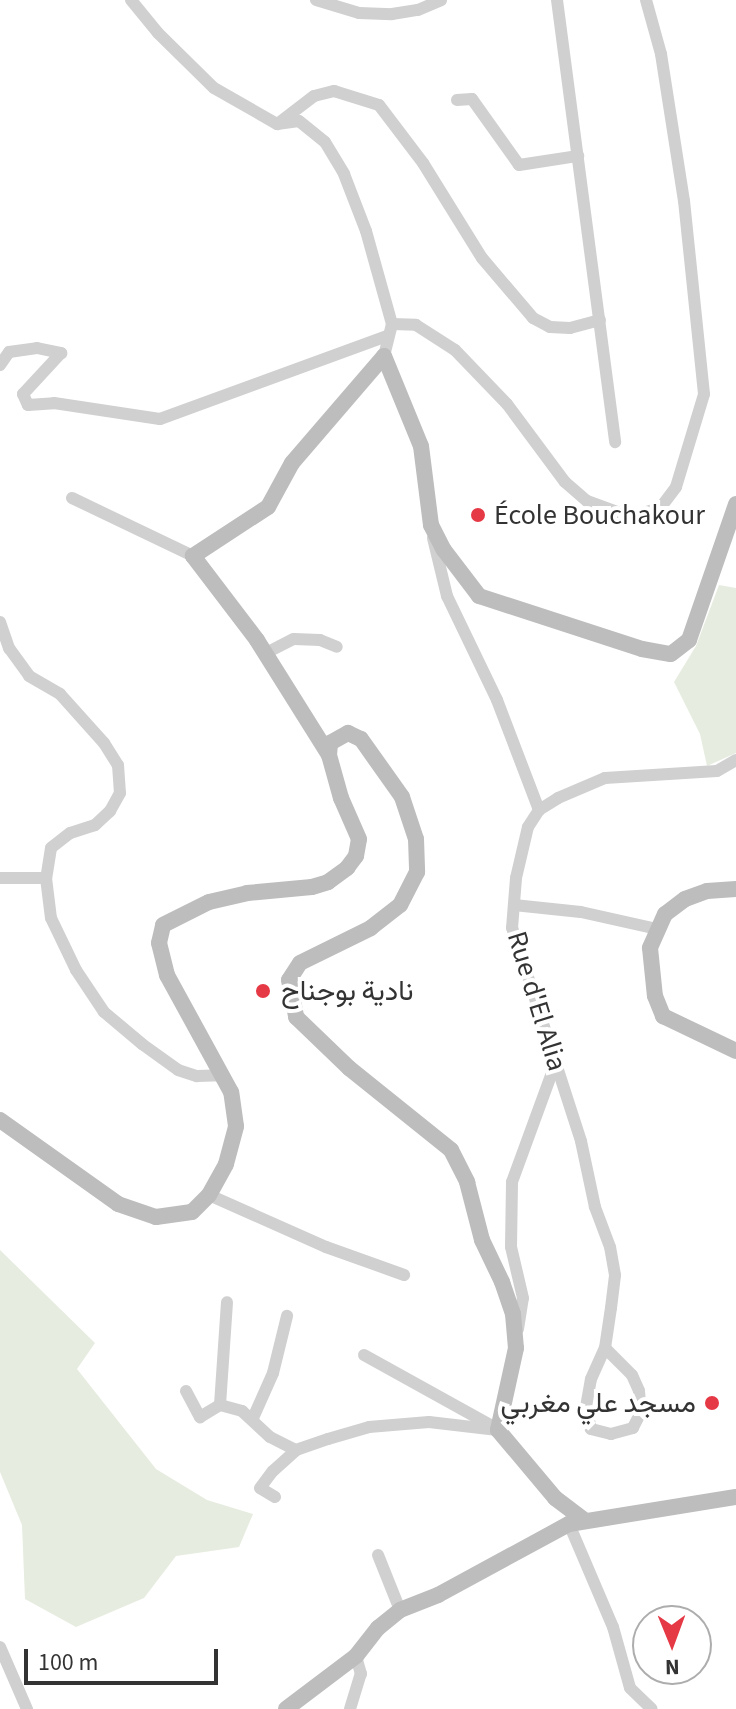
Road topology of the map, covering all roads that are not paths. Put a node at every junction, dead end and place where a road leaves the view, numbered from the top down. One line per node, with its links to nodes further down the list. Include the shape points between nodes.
1 (316, 0): 2 (street, via 359,13 392,14)
2 (441, 0)
3 (557, 0): 8 (street)
4 (646, 0): 10 (street, via 661,54 684,201 704,394 676,487 661,507 631,517 587,501 565,482 507,404 455,350 416,325)
5 (136, 2): 7 (street, via 214,88)
6 (457, 100): 8 (street, via 472,99 519,165)
7 (277, 124): 9 (street, via 314,96 334,91 379,105 423,163 482,258 533,318 550,327 570,328); 10 (street, via 299,121 325,142 344,174 366,231)
8 (578, 156): 9 (street)
9 (600, 320): 13 (street)
10 (389, 330): 11 (street); 12 (street, via 160,419 54,403 28,405 23,394 61,353 37,348 9,352)
11 (384, 356): 16 (street, via 421,446); 17 (street, via 292,463 268,507)
12 (0, 365)
13 (615, 442)
14 (72, 498): 17 (street)
15 (736, 504): 16 (street, via 689,640 671,654 479,596)
16 (431, 525): 23 (street, via 447,596 497,700)
17 (193, 556): 20 (street)
18 (0, 622): 25 (street, via 9,648 29,676 60,694 118,765 120,793 110,811 51,848)
19 (337, 647): 20 (street, via 294,639)
20 (266, 653): 21 (street)
21 (329, 755): 31 (street, via 359,839 347,868 312,887 209,902 163,925 159,943 167,975); 37 (street, via 330,743 348,733 361,739 381,763 402,797 416,839 417,872 400,905 371,928 300,963 289,980 296,1017 328,1050 451,1150 513,1314)
22 (736, 760): 23 (street, via 717,771 605,778)
23 (539, 810): 27 (street, Rue d'El Alia, via 528,827)
24 (0, 878): 25 (street)
25 (46, 878): 31 (street, via 51,918 104,1012 178,1070)
26 (736, 889): 28 (street, via 685,899 665,914)
27 (514, 905): 28 (street, via 581,912); 30 (street, Rue d'El Alia, via 512,928)
28 (657, 929): 29 (street, via 650,948 655,996 663,1016)
29 (736, 1051)
30 (556, 1062): 37 (street, via 512,1182 511,1247 523,1298); 38 (street, Rue d'El Alia, via 615,1275)
31 (221, 1075): 33 (street, via 231,1092 236,1126 226,1164)
32 (0, 1120): 33 (street, via 118,1204 156,1217 192,1212)
33 (209, 1195): 34 (street)
34 (404, 1275)
35 (227, 1302): 41 (street)
36 (287, 1316): 42 (street, via 273,1373)
37 (516, 1348): 43 (street)
38 (605, 1348): 38 (street, Rue d'El Alia, via 586,1407 591,1429 611,1434 633,1428 641,1412 632,1375)
39 (364, 1355): 43 (street)
40 (186, 1391): 41 (street, via 200,1417)
41 (220, 1405): 42 (street)
42 (253, 1418): 44 (street, via 270,1437)
43 (498, 1430): 44 (street, via 429,1422 369,1427); 47 (street)
44 (296, 1450): 46 (street, via 260,1488)
45 (736, 1496): 47 (street)
46 (275, 1497)
47 (577, 1522): 49 (street); 55 (street, via 630,1688)
48 (378, 1555): 49 (street)
49 (400, 1610): 51 (street)
50 (0, 1647): 52 (street)
51 (356, 1656): 53 (street); 54 (street, via 361,1674)
52 (27, 1709)
53 (286, 1709)
54 (350, 1709)
55 (652, 1709)

